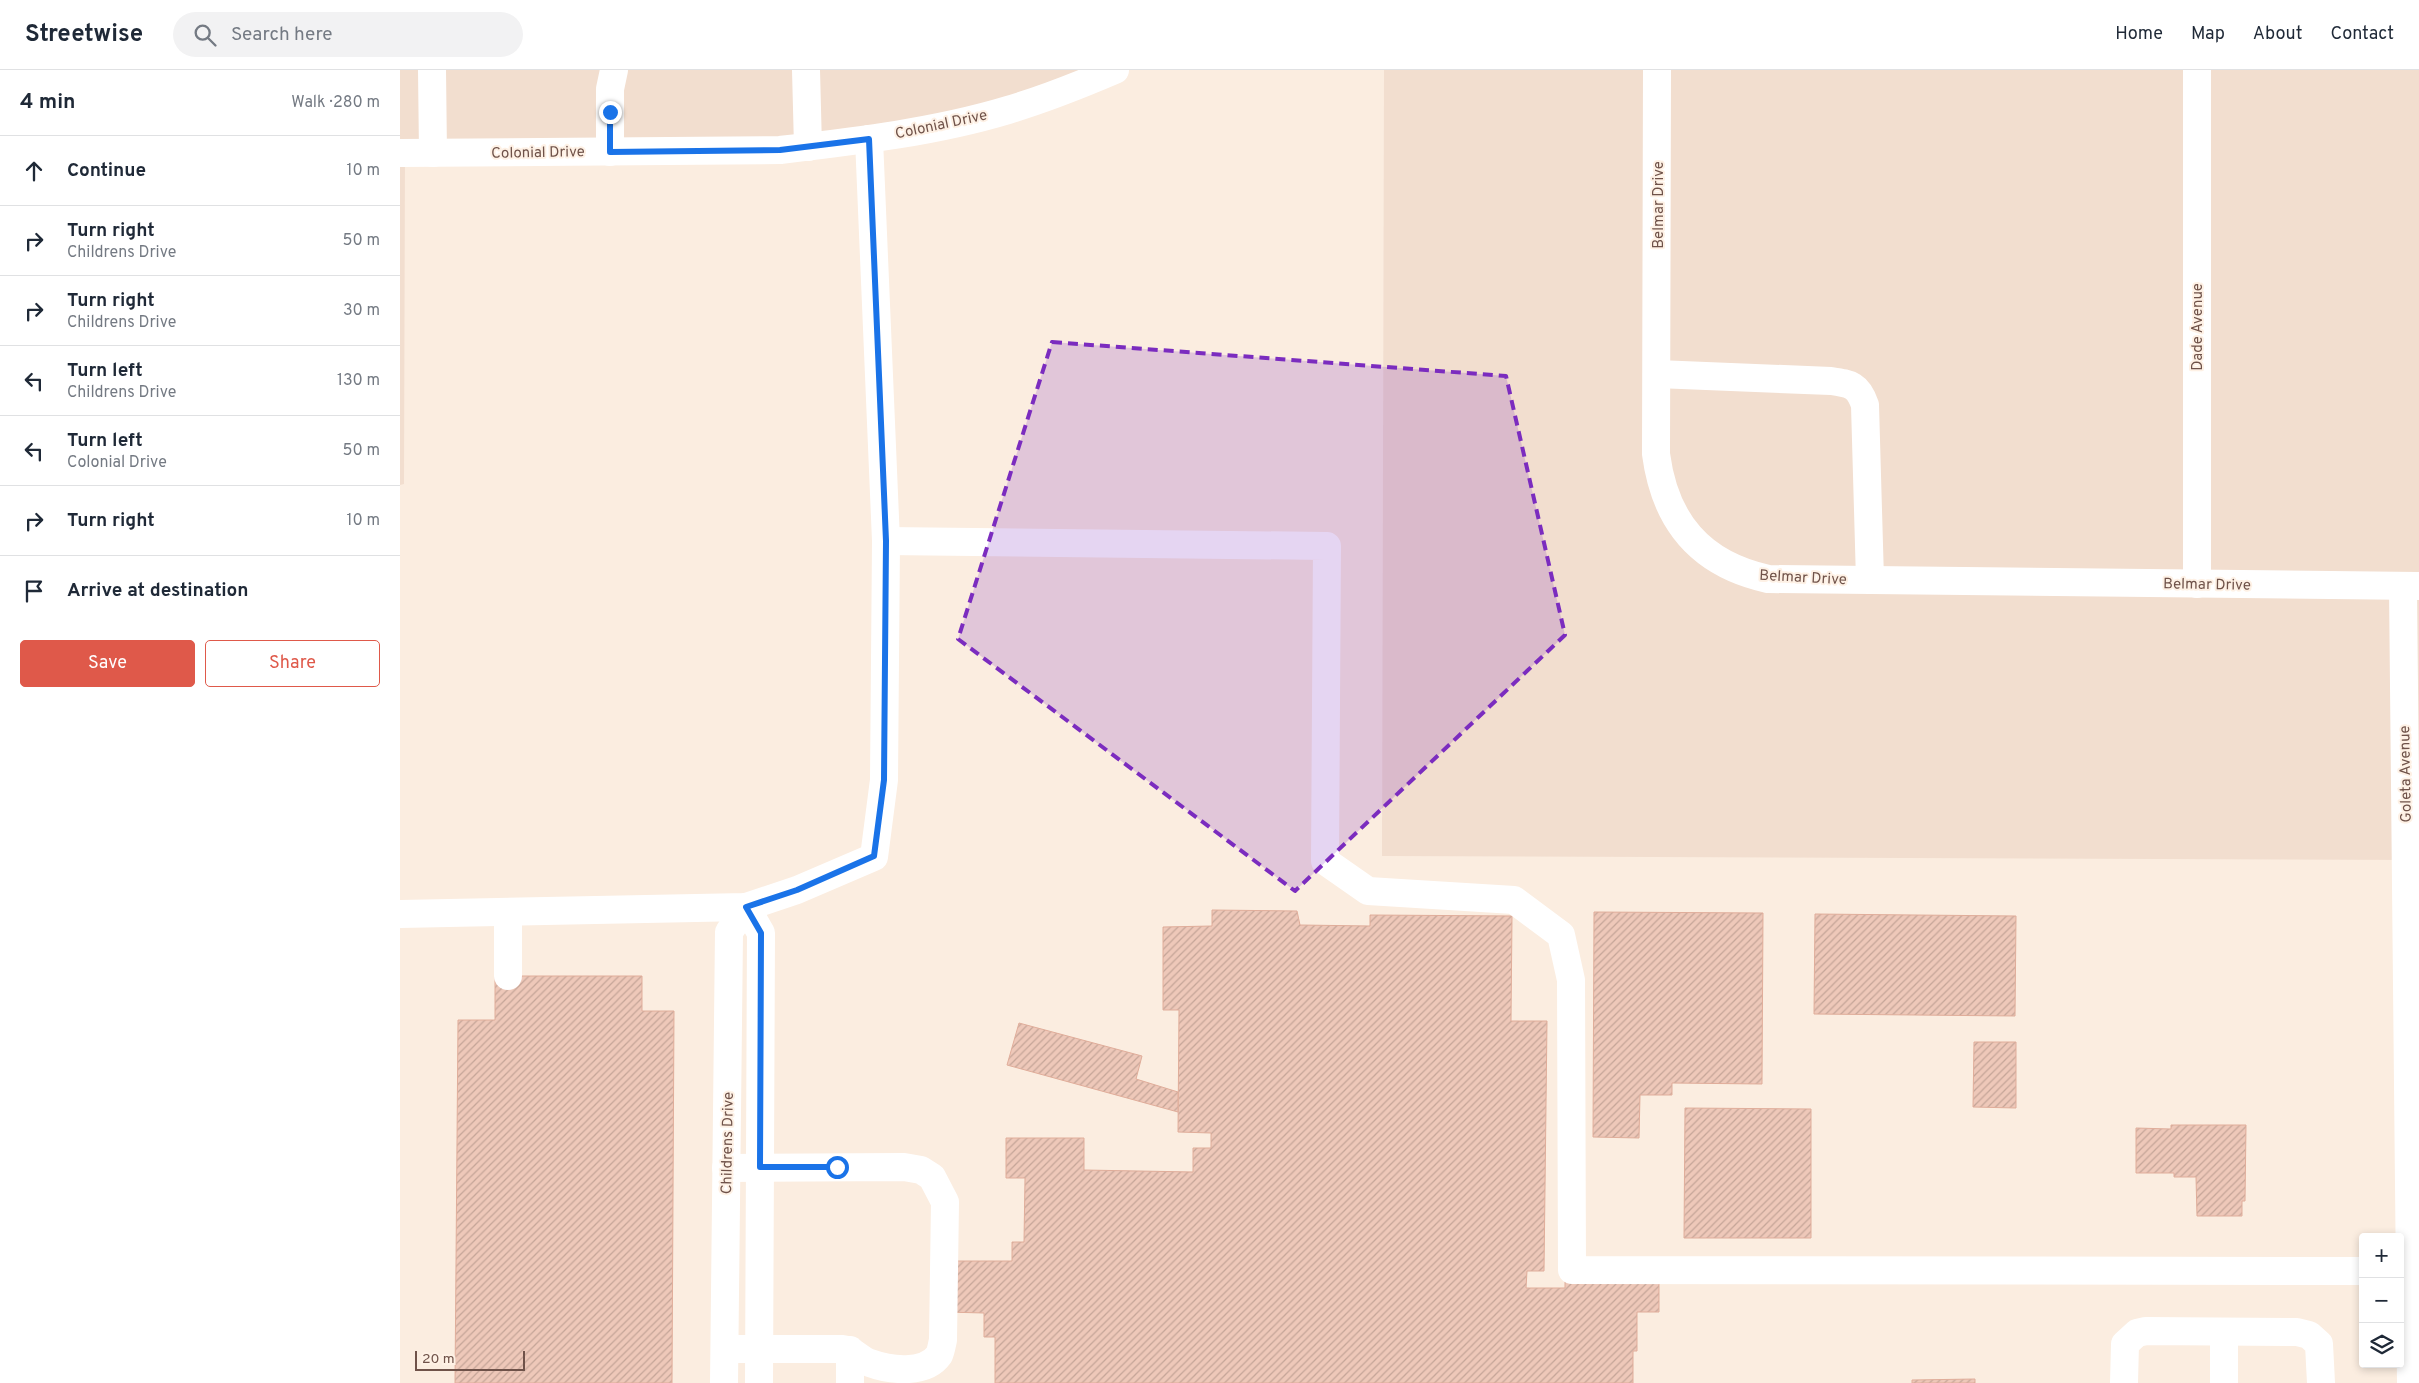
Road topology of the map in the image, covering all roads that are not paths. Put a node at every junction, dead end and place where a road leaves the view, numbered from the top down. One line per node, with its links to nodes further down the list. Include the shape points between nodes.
1 (432, 70): 11 (street)
2 (614, 70): 9 (street, via 610,89)
3 (806, 70): 8 (street)
4 (1115, 70): 7 (street, Colonial Drive, via 1008,110)
5 (1657, 70): 12 (street, Belmar Drive)
6 (2197, 70): 15 (street, Dade Avenue)
7 (869, 139): 8 (street, Colonial Drive); 13 (street)
8 (808, 147): 9 (street, Colonial Drive)
9 (610, 152): 11 (street, Colonial Drive)
10 (400, 153): 11 (street, Colonial Drive)
11 (433, 153)
12 (1657, 374): 14 (street, Belmar Drive, via 1656,454 1660,479 1673,514 1693,541 1717,560 1745,574 1768,578); 14 (street, via 1831,381 1855,387 1866,405)
13 (886, 541): 17 (street, via 884,780 874,856 797,890); 23 (street, via 1326,546 1325,861 1368,891 1514,900 1561,935 1571,980 1572,1270)
14 (1870, 580): 15 (street, Belmar Drive)
15 (2197, 584): 16 (street, Belmar Drive)
16 (2411, 586): 24 (street, Goleta Avenue)
17 (746, 907): 18 (street); 21 (street, via 761,933); 22 (street, Childrens Drive, via 729,932)
18 (508, 912): 19 (street); 20 (street)
19 (400, 914)
20 (508, 976)
21 (760, 1167): 22 (street); 26 (street); 28 (street, via 904,1167 920,1170 932,1177 941,1192 945,1202 946,1226 940,1354 930,1364 916,1368 887,1368 868,1362)
22 (726, 1168): 27 (street, Childrens Drive)
23 (2359, 1271)
24 (2405, 1271): 35 (street, Goleta Avenue)
25 (2224, 1332): 32 (street, via 2136,1333 2125,1344); 33 (street); 34 (street, via 2297,1332 2309,1335 2318,1344)
26 (759, 1349): 27 (street); 28 (street); 30 (street)
27 (725, 1350): 29 (street, Childrens Drive)
28 (850, 1350): 31 (street)
29 (724, 1383)
30 (758, 1383)
31 (850, 1383)
32 (2124, 1383)
33 (2224, 1383)
34 (2321, 1383)
35 (2411, 1383)

